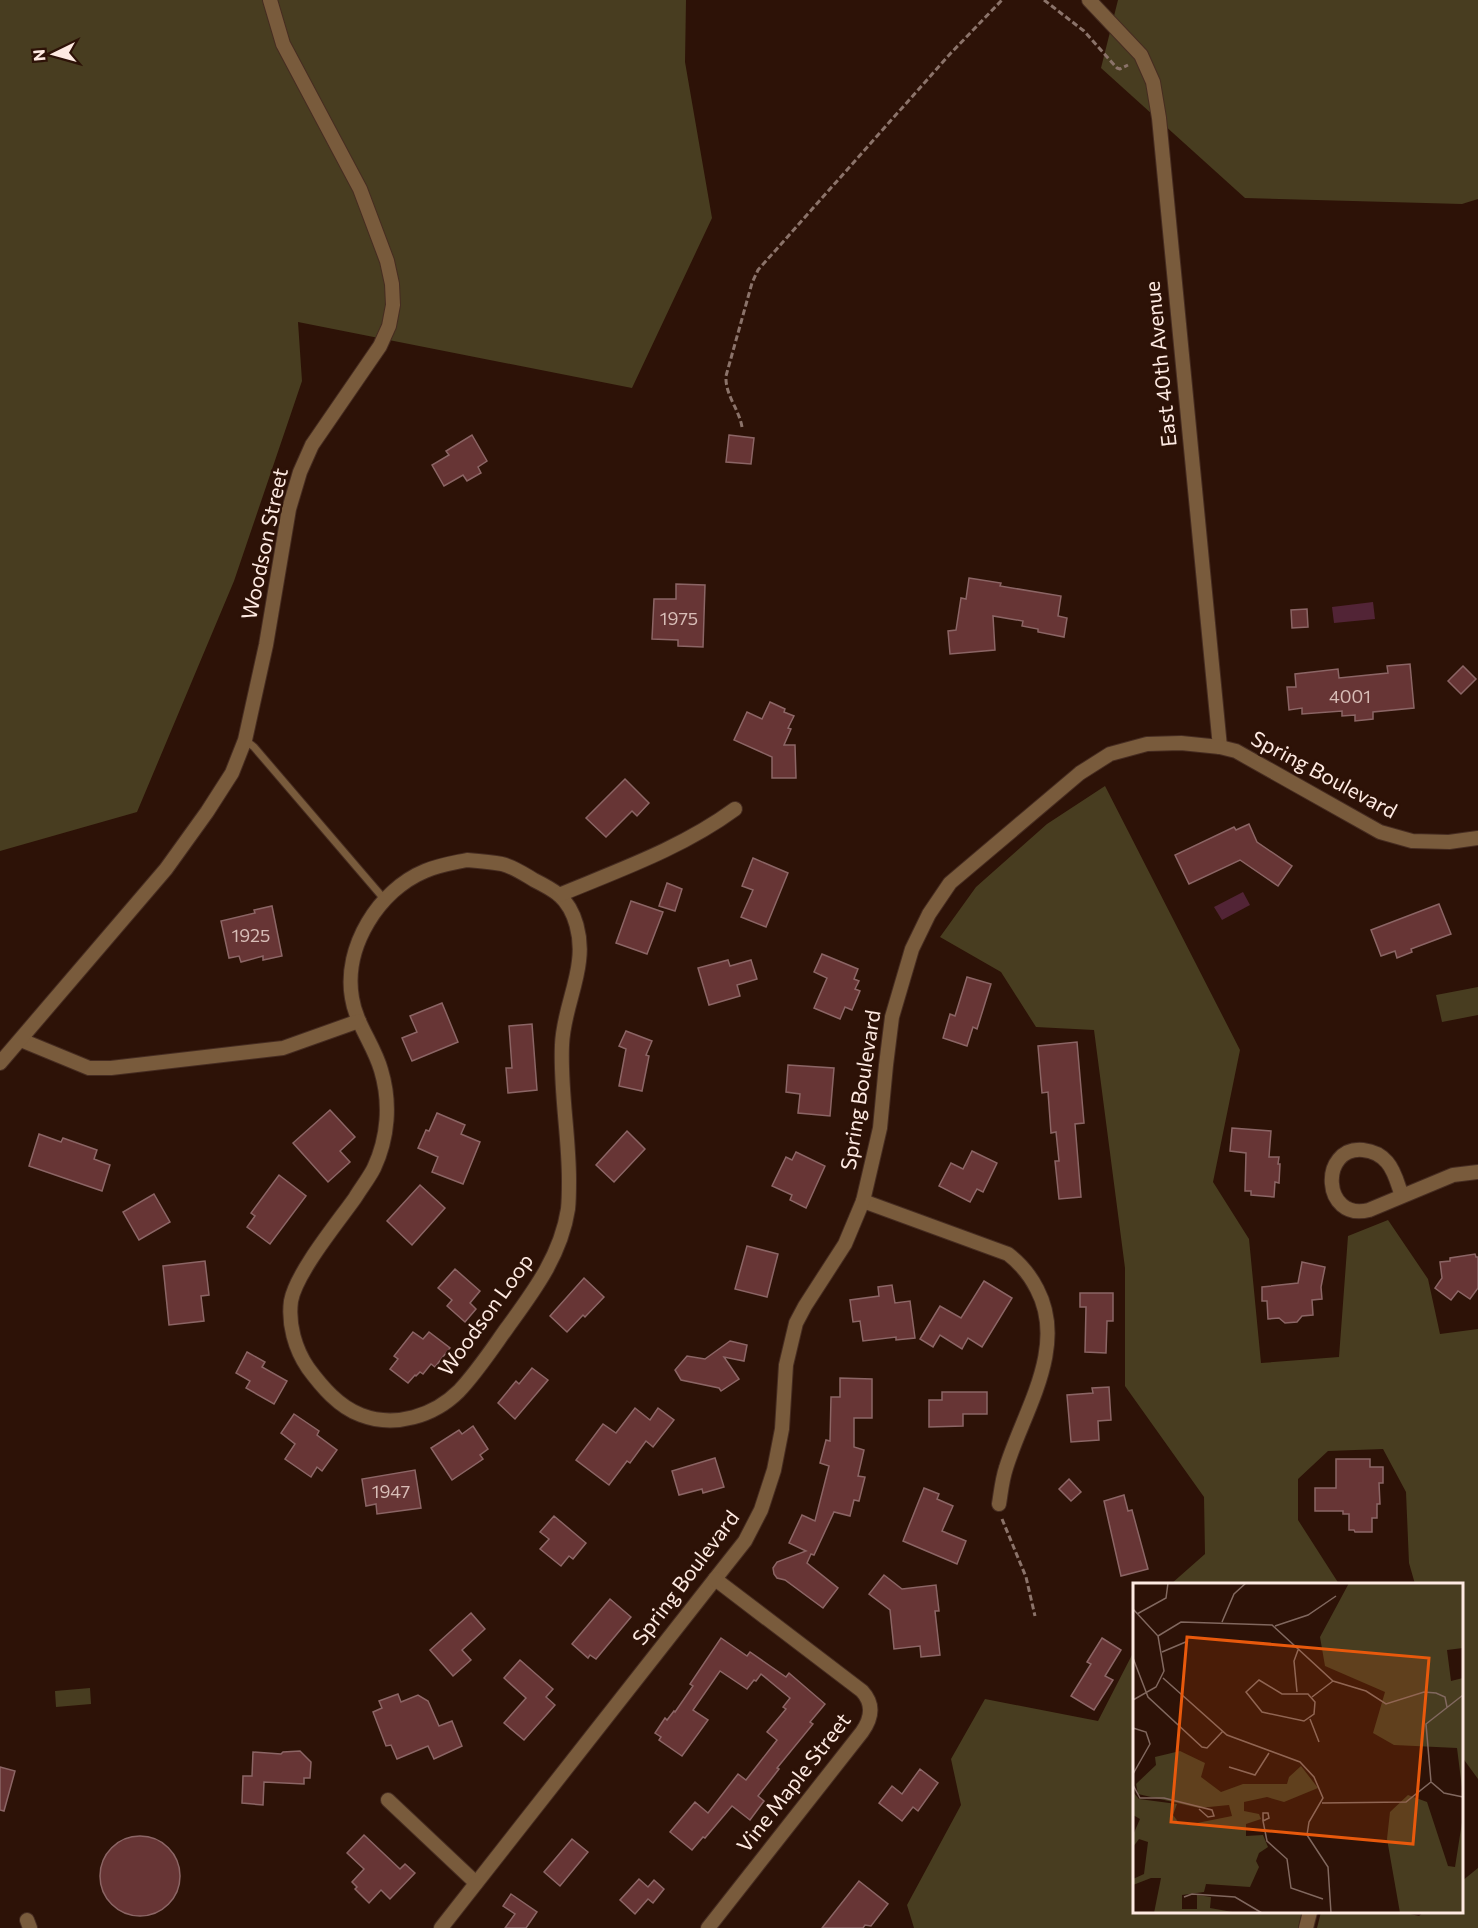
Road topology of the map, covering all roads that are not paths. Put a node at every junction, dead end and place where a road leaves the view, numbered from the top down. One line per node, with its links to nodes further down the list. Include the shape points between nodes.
1 (270, 0): 3 (street, Woodson Street, via 283,44 360,189 387,261 393,305 380,346 312,445 300,472 289,509)
2 (1089, 0): 4 (street, East 40th Avenue, via 1142,56 1153,82)
3 (245, 740): 8 (lane); 10 (street, Woodson Street, via 232,773 165,869)
4 (1220, 747): 6 (street, Spring Boulevard, via 1236,751 1380,832 1412,841); 14 (street, Spring Boulevard, via 1147,744 1110,754 1080,773 950,883 912,949 892,1017 880,1128)
5 (735, 809): 7 (street, via 660,852)
6 (1478, 838)
7 (559, 895): 8 (street, Woodson Loop, via 507,865 467,860 423,872); 9 (street, Woodson Loop, via 577,925 580,942 562,1043 569,1195 560,1243 540,1284 458,1392 427,1414 394,1421 361,1415 333,1398 306,1365 291,1329 291,1298 305,1268 373,1171 386,1138 387,1104 381,1071)
8 (385, 900): 9 (street, Woodson Loop, via 353,956 350,989)
9 (359, 1021): 10 (street, via 283,1048 111,1068 89,1068)
10 (21, 1040): 11 (street, Woodson Street)
11 (0, 1063)
12 (1478, 1172): 13 (street, via 1453,1175)
13 (1402, 1196): 13 (street, via 1392,1169 1380,1156 1365,1150 1338,1159 1333,1188 1343,1207 1364,1211)
14 (863, 1201): 15 (street, via 1008,1254 1025,1270 1041,1296 1048,1331 1044,1365 1006,1467); 16 (street, Spring Boulevard, via 845,1244 796,1323 786,1365 782,1429 774,1470 761,1510 745,1540)
15 (999, 1504)
16 (715, 1579): 18 (street, Spring Boulevard); 21 (street, Vine Maple Street, via 862,1690 871,1708 862,1732)
17 (388, 1800): 18 (street)
18 (476, 1883): 20 (street, Spring Boulevard)
19 (1310, 1913): 22 (street)
20 (441, 1928)
21 (708, 1928)
22 (1306, 1928)

